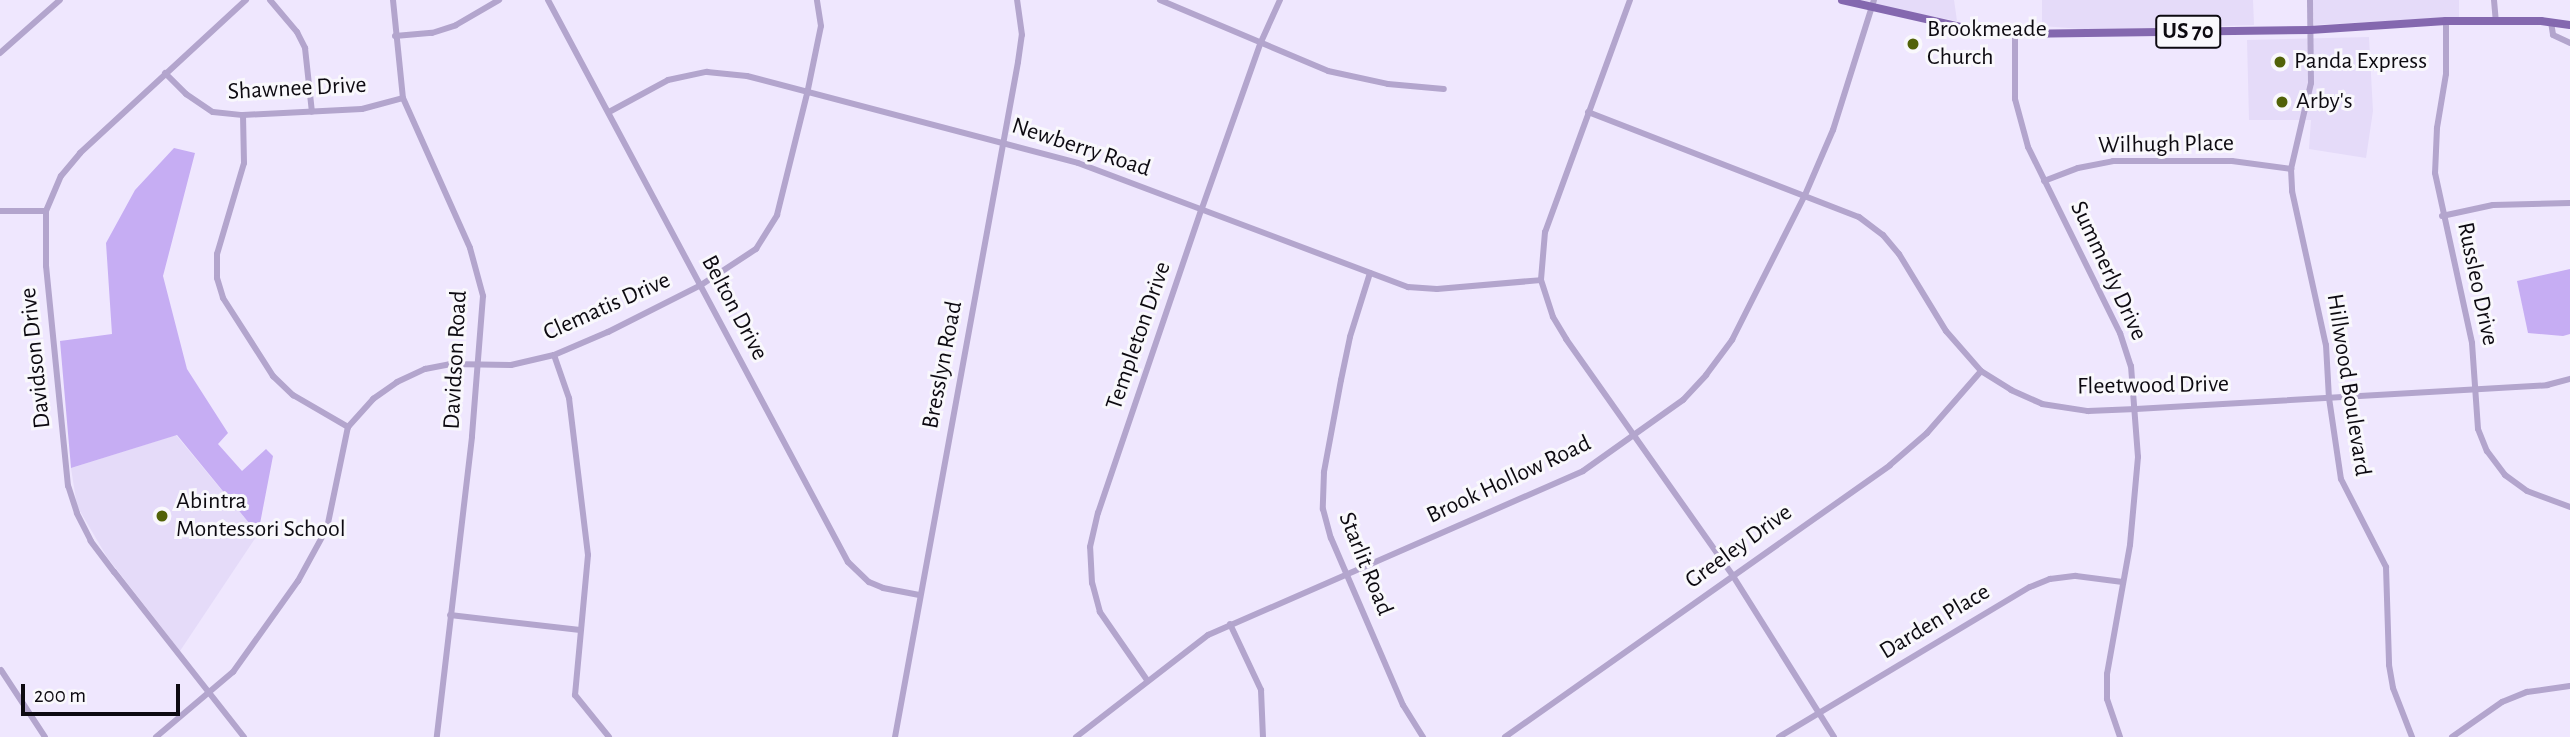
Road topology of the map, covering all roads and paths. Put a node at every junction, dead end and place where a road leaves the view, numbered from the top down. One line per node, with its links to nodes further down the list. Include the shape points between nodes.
1 (60, 0): 26 (street)
2 (246, 0): 27 (street, Davidson Drive)
3 (270, 0): 31 (street, via 305,48)
4 (393, 0): 23 (street, Davidson Road)
5 (499, 0): 23 (street, via 456,25 432,33)
6 (548, 0): 32 (street, Belton Drive)
7 (817, 0): 29 (street, Clematis Drive, via 821,26)
8 (1027, 0): 15 (street)
9 (1160, 0): 24 (street)
10 (1280, 0): 24 (street, Templeton Drive)
11 (1630, 0): 33 (street)
12 (1842, 0): 16 (main road, US 70)
13 (2310, 0): 21 (street, Hillwood Boulevard)
14 (2494, 0): 18 (street)
15 (1018, 1): 35 (street, Bresslyn Road, via 1021,35)
16 (1872, 4): 22 (main road, US 70); 38 (street, Brook Hollow Road, via 1833,130)
17 (2446, 21): 18 (main road, US 70); 21 (main road, US 70); 43 (street, Russleo Drive, via 2446,74 2435,153)
18 (2496, 21): 19 (main road, US 70)
19 (2551, 22): 20 (main road, US 70); 25 (street, via 2553,35)
20 (2570, 25)
21 (2310, 30): 22 (main road, US 70); 36 (street, Hillwood Boulevard, via 2311,82)
22 (2015, 34): 37 (street, Summerly Drive, via 2015,99 2028,147)
23 (395, 36): 30 (street, Davidson Road)
24 (1261, 42): 28 (street, via 1355,78); 42 (street, Templeton Drive)
25 (2570, 43)
26 (0, 53)
27 (165, 73): 34 (street, Shawnee Drive, via 213,112); 41 (street, Davidson Drive, via 80,153 61,176)
28 (1444, 89)
29 (807, 94): 32 (street, Newberry Road, via 747,76 706,72 668,80); 35 (street, Newberry Road); 46 (street, Clematis Drive, via 778,215 747,257)
30 (402, 98): 31 (street, Shawnee Drive, via 362,108); 48 (street, Davidson Road, via 477,269 483,296)
31 (312, 112): 34 (street, Shawnee Drive)
32 (609, 112): 46 (street, Belton Drive)
33 (1588, 112): 38 (street, Fleetwood Drive); 45 (street, via 1545,232)
34 (243, 114): 54 (street, via 244,163 217,254 223,298 273,376 293,395)
35 (1004, 142): 42 (street, Newberry Road, via 1079,163); 60 (street, Bresslyn Road)
36 (2291, 169): 37 (street, Wilhugh Place, via 2232,161 2113,161); 52 (street, Hillwood Boulevard, via 2296,221 2326,345)
37 (2044, 181): 53 (street, Summerly Drive, via 2120,333 2131,366)
38 (1805, 195): 49 (street, Fleetwood Drive, via 1859,217 1883,235 1946,331); 55 (street, Brook Hollow Road, via 1721,356 1683,400)
39 (2570, 203): 43 (street, via 2503,204)
40 (0, 211): 41 (street)
41 (46, 211): 67 (street, Davidson Drive, via 46,266 68,486 77,513 109,566)
42 (1201, 211): 44 (street, Newberry Road); 65 (street, Templeton Drive, via 1090,547 1100,612)
43 (2442, 216): 51 (street, Russleo Drive, via 2472,340)
44 (1370, 273): 45 (street, Newberry Road, via 1419,288); 57 (street, Starlit Road, via 1350,337 1322,486 1326,523)
45 (1541, 280): 55 (street, via 1566,339)
46 (701, 285): 47 (street, Clematis Drive); 60 (street, Belton Drive, via 848,562 869,582)
47 (554, 355): 48 (street, Clematis Drive, via 511,365); 63 (street, via 569,398 581,479 588,555)
48 (478, 365): 54 (street, Clematis Drive, via 450,364 407,376 373,399); 61 (street, Davidson Road)
49 (1981, 371): 53 (street, Fleetwood Drive, via 2042,404 2088,411); 58 (street, Greeley Drive, via 1904,453)
50 (2570, 379): 51 (street, Fleetwood Drive, via 2547,385)
51 (2475, 387): 52 (street, Fleetwood Drive); 56 (street, Russleo Drive, via 2478,429 2495,463 2527,491)
52 (2329, 398): 53 (street, Fleetwood Drive); 82 (street, Hillwood Boulevard, via 2341,479 2386,567 2389,665)
53 (2136, 409): 59 (street, Summerly Drive, via 2138,457)
54 (348, 426): 67 (street, via 327,528 255,645 233,672)
55 (1635, 436): 57 (street, Brook Hollow Road, via 1583,471); 58 (street)
56 (2570, 507)
57 (1347, 574): 62 (street, Brook Hollow Road); 77 (street, Starlit Road, via 1403,705)
58 (1734, 576): 68 (street); 78 (street, Greeley Drive)
59 (2123, 582): 68 (street, Darden Place, via 2076,576 2030,587); 81 (street, Summerly Drive, via 2107,681 2107,699)
60 (919, 595): 74 (street, Bresslyn Road)
61 (450, 615): 63 (street); 72 (street, Davidson Road)
62 (1230, 624): 65 (street, Brook Hollow Road); 76 (street, via 1261,690)
63 (580, 631): 73 (street, via 575,695)
64 (1, 670): 69 (street)
65 (1146, 680): 75 (street, Brook Hollow Road)
66 (2570, 686): 83 (street, via 2527,692 2502,702)
67 (208, 692): 70 (street); 71 (street, Davidson Drive)
68 (1820, 712): 79 (street, Darden Place); 80 (street)
69 (45, 737)
70 (156, 737)
71 (244, 737)
72 (437, 737)
73 (609, 737)
74 (895, 737)
75 (1076, 737)
76 (1263, 737)
77 (1423, 737)
78 (1505, 737)
79 (1779, 737)
80 (1834, 737)
81 (2120, 737)
82 (2412, 737)
83 (2452, 737)

